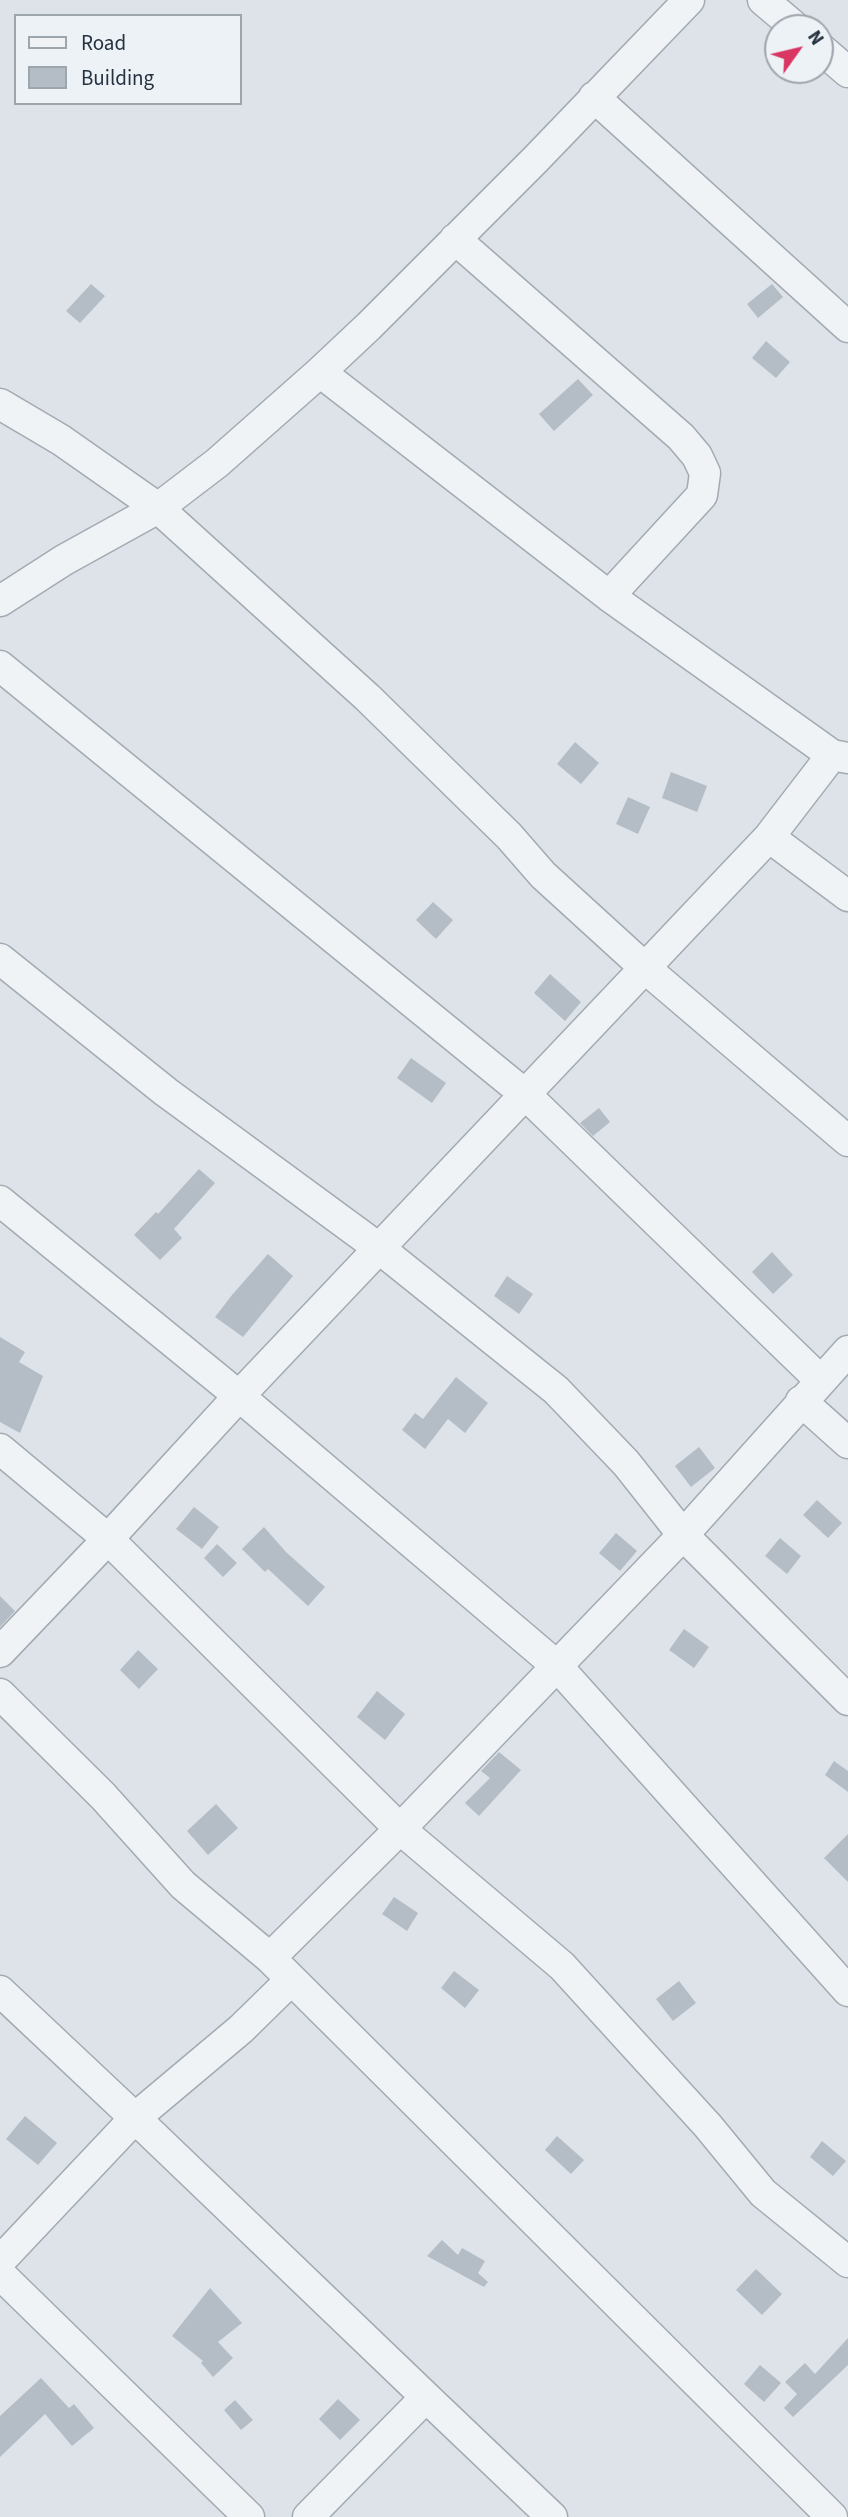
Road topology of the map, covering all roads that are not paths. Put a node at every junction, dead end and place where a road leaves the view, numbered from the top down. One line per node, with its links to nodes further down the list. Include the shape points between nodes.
1 (689, 0): 6 (street)
2 (763, 0): 3 (street)
3 (780, 14)
4 (834, 60): 5 (street)
5 (848, 72)
6 (594, 97): 7 (street); 8 (street)
7 (455, 239): 9 (street); 12 (street, via 681,437 705,473 702,495)
8 (848, 327)
9 (320, 372): 11 (street); 12 (street)
10 (0, 404): 11 (street)
11 (158, 508): 13 (street); 19 (street, via 368,698 543,875)
12 (609, 596): 15 (street)
13 (0, 601)
14 (0, 666): 20 (street)
15 (840, 757): 16 (street)
16 (769, 837): 17 (street); 19 (street)
17 (848, 896)
18 (0, 959): 23 (street, via 166,1092)
19 (645, 968): 20 (street); 21 (street)
20 (526, 1096): 23 (street); 25 (street)
21 (848, 1141)
22 (0, 1201): 26 (street)
23 (380, 1249): 26 (street); 29 (street, via 556,1390 626,1463)
24 (848, 1351): 25 (street)
25 (811, 1391): 27 (street); 29 (street)
26 (239, 1396): 30 (street); 32 (street)
27 (848, 1443)
28 (0, 1449): 30 (street)
29 (683, 1535): 32 (street); 34 (street)
30 (108, 1539): 31 (street); 35 (street)
31 (0, 1652)
32 (557, 1666): 35 (street); 39 (street)
33 (0, 1694): 36 (street, via 103,1796 183,1885)
34 (848, 1700)
35 (400, 1829): 36 (street); 42 (street, via 562,1966 763,2193)
36 (270, 1958): 37 (street)
37 (290, 1981): 40 (street, via 241,2029); 48 (street)
38 (0, 1991): 40 (street)
39 (848, 1991)
40 (135, 2118): 41 (street); 44 (street)
41 (0, 2261)
42 (848, 2262)
43 (0, 2274): 45 (street)
44 (426, 2397): 46 (street); 47 (street)
45 (249, 2517)
46 (308, 2517)
47 (552, 2517)
48 (832, 2517)

